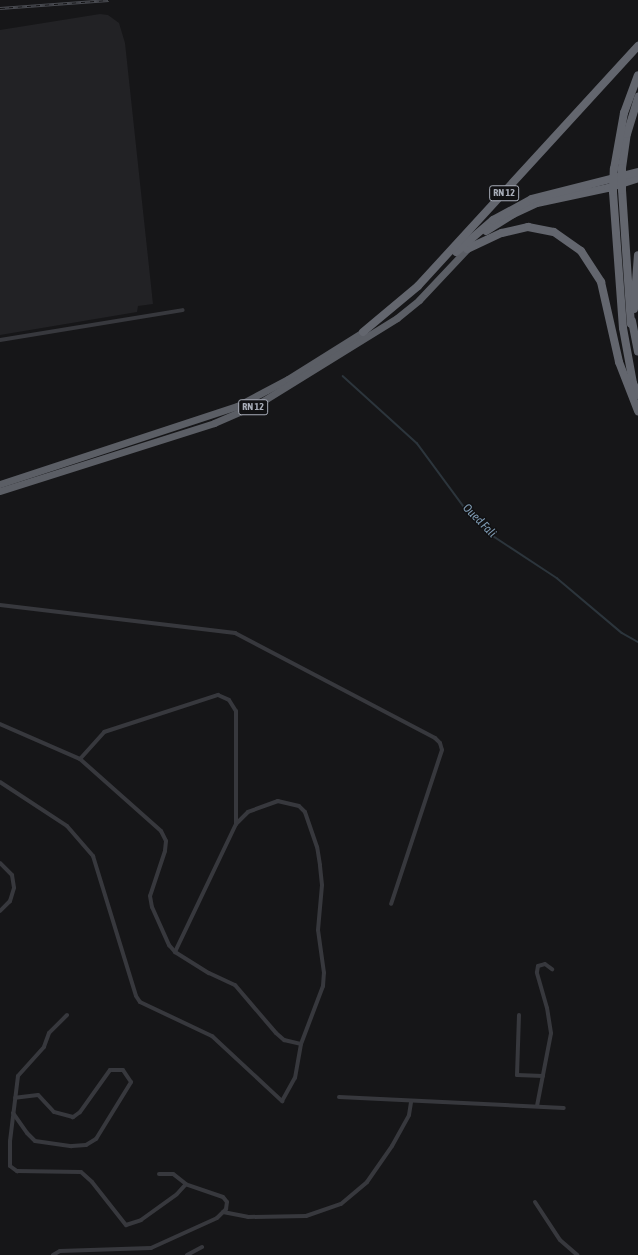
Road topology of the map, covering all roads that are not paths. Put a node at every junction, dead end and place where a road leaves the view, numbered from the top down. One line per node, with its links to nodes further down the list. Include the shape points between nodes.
1 (638, 46): 10 (highway, RN 12, via 418,286)
2 (638, 74): 4 (highway, via 624,113)
3 (638, 97): 4 (highway)
4 (618, 168): 11 (highway, bridge, via 622,190); 15 (highway, bridge, via 613,192 623,328 633,383)
5 (638, 172): 10 (highway, via 541,196 502,214 472,237 398,308)
6 (638, 178): 7 (highway, RN 12, via 528,207 489,229)
7 (467, 249): 16 (highway, via 502,233 528,227 554,232 581,250 601,282 615,351 626,385); 18 (highway, RN 12, via 419,300 397,318 258,404 214,422)
8 (638, 254): 11 (highway)
9 (183, 310): 13 (street)
10 (380, 319): 12 (highway, RN 12)
11 (631, 324): 14 (highway)
12 (363, 332): 17 (highway, RN 12, via 236,406)
13 (0, 340)
14 (638, 351)
15 (638, 395)
16 (638, 410)
17 (0, 484)
18 (0, 491)
19 (0, 605): 25 (street, via 235,633 435,738 442,750)
20 (0, 724): 21 (street)
21 (80, 759): 23 (street, via 104,732 218,695 229,700 236,711); 27 (street, via 163,836 165,851 150,896 162,933)
22 (0, 782): 31 (street, via 67,826 93,856 140,1002 212,1036 282,1101 295,1078)
23 (236, 824): 27 (street); 31 (street, via 248,812 262,806 278,800 292,803 305,812 317,847 322,885 319,946 324,973 323,986)
24 (0, 863): 26 (street, via 12,875 14,888 10,901)
25 (391, 904)
26 (0, 911)
27 (175, 952): 31 (street, via 235,985 276,1033 284,1040)
28 (552, 969): 32 (street, via 544,964 538,966 537,972 551,1033)
29 (67, 1015): 34 (street, via 48,1033 44,1047 18,1076)
30 (519, 1015): 32 (street, via 517,1075)
31 (301, 1044)
32 (543, 1076): 36 (street)
33 (339, 1097): 35 (street)
34 (15, 1098): 38 (street); 38 (street, via 38,1094 54,1112 73,1117 80,1112 110,1070 123,1070 131,1082 96,1139 86,1144 72,1146 35,1141 26,1134)
35 (411, 1102): 36 (street, via 474,1101); 42 (street, via 409,1115 392,1146 367,1182 341,1204 306,1216 248,1217)
36 (538, 1106): 37 (street)
37 (564, 1108)
38 (13, 1113): 40 (street, via 9,1157 13,1169 81,1172 126,1225 141,1220 177,1194)
39 (159, 1174): 40 (street, via 173,1174)
40 (186, 1184): 42 (street, via 223,1197 227,1202)
41 (535, 1202): 46 (street, via 560,1240)
42 (223, 1212): 44 (street, via 217,1218 151,1248 60,1251)
43 (202, 1247): 45 (street)
44 (54, 1255)
45 (187, 1255)
46 (577, 1255)

